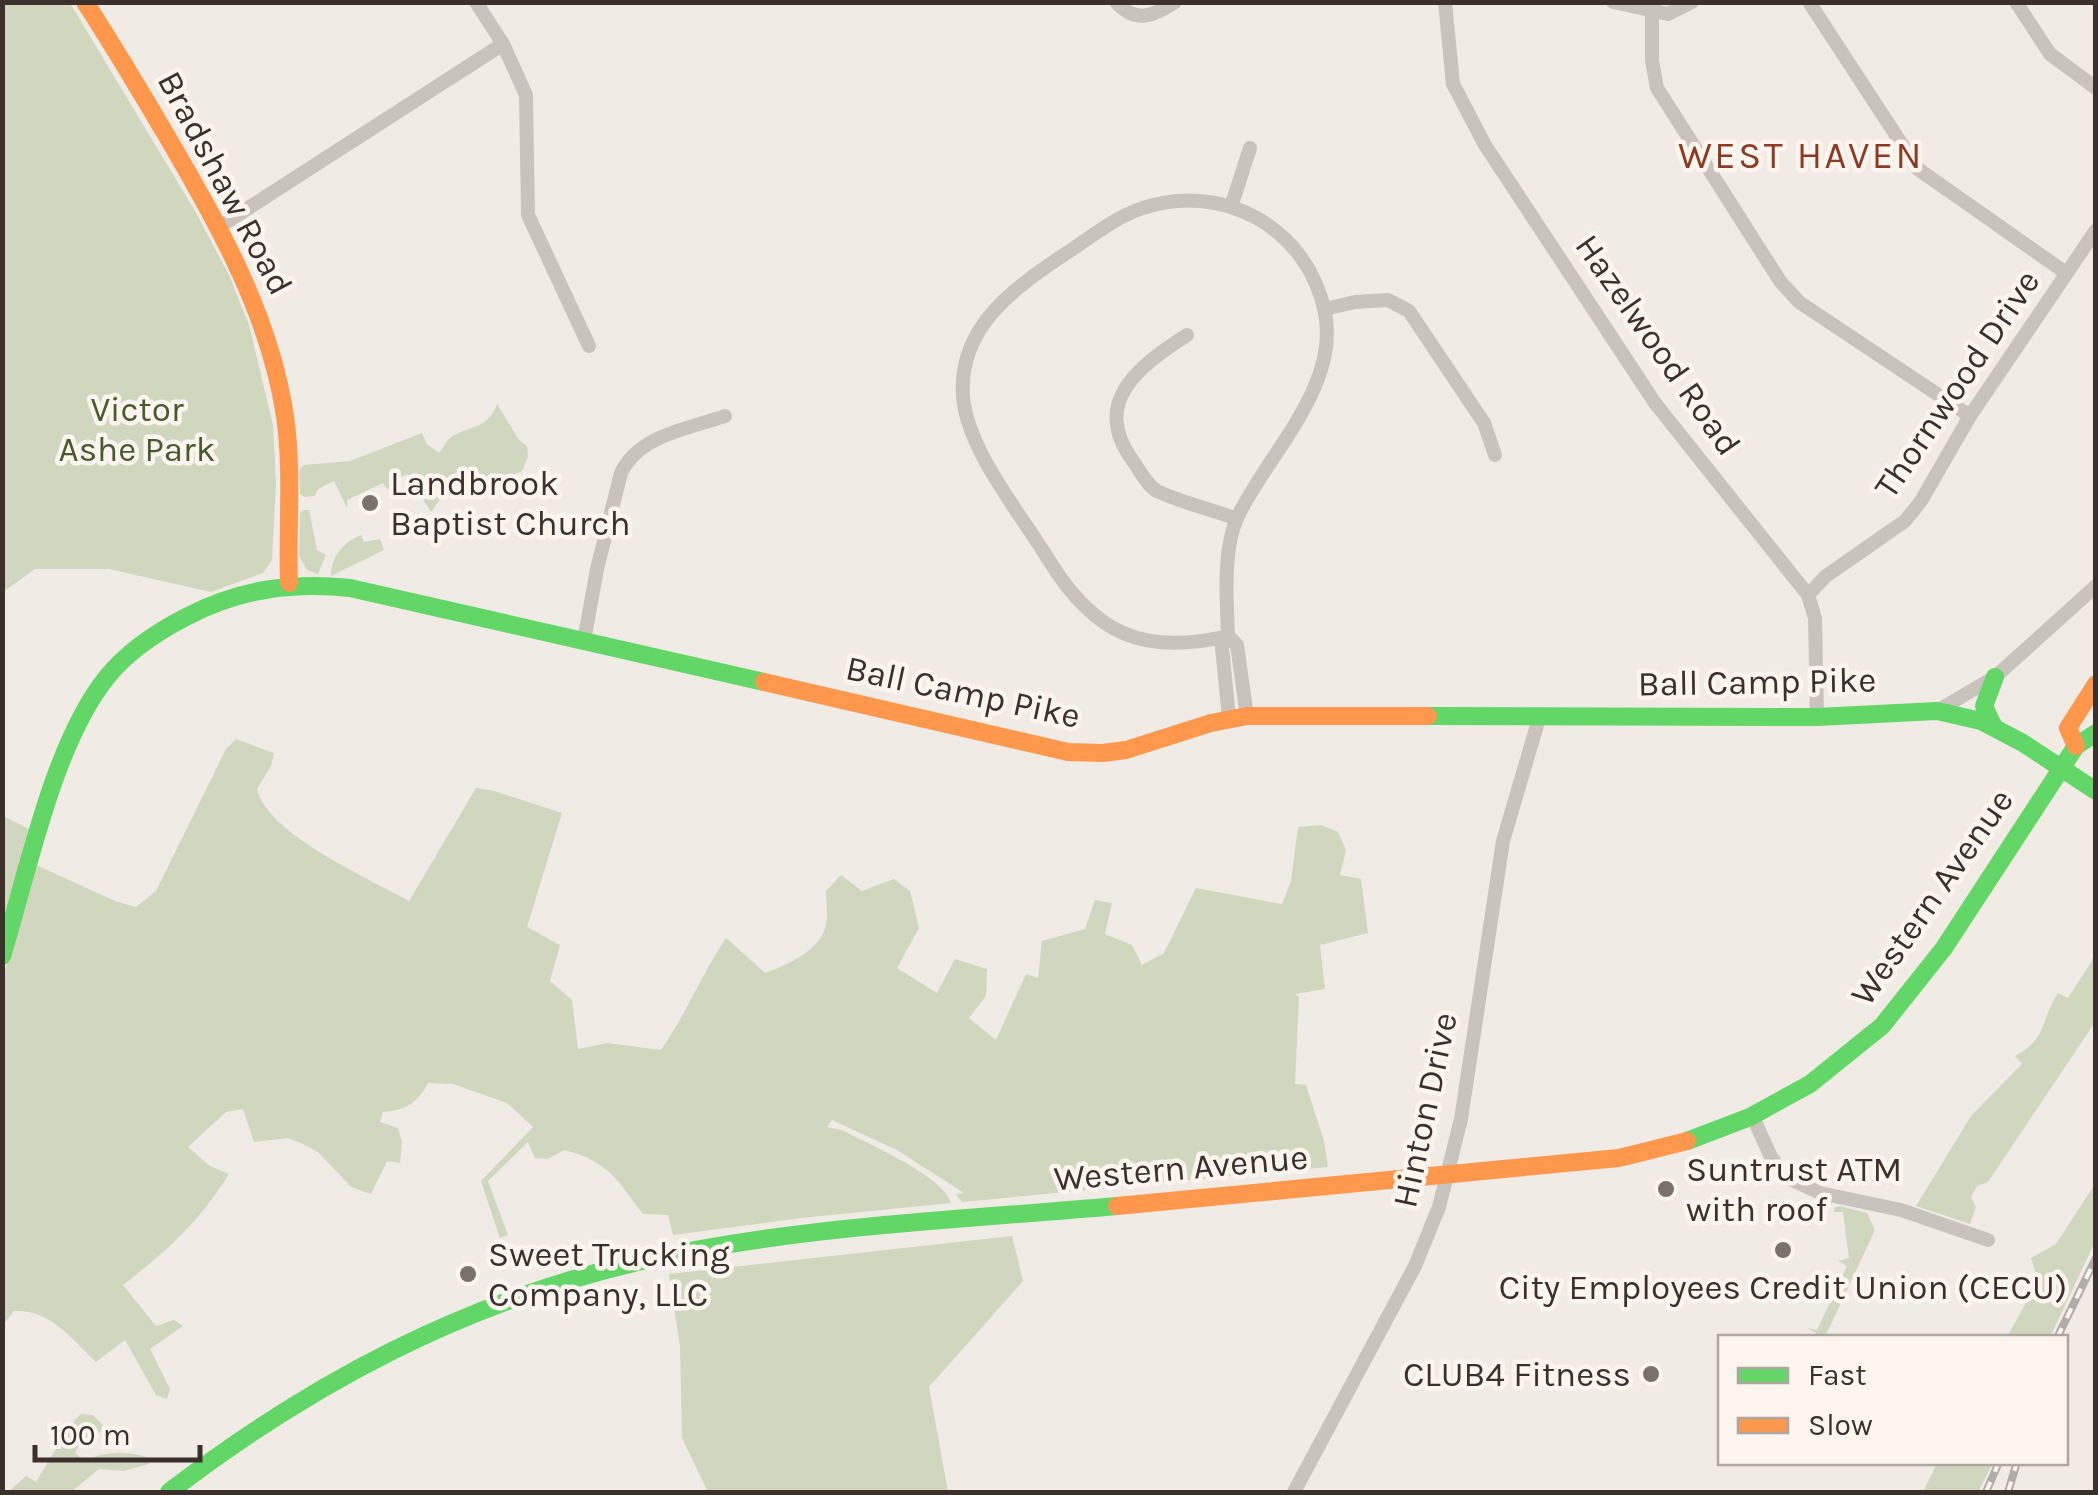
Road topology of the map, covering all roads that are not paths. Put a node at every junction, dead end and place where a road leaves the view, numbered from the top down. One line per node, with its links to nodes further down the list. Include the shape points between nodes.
1 (85, 2): 15 (street, Bradshaw Road)
2 (476, 2): 11 (street)
3 (1116, 2): 4 (street, via 1132,16 1145,17)
4 (1175, 2)
5 (1445, 2): 27 (street, Hazelwood Road, via 1453,84 1486,145 1655,403)
6 (1613, 2): 10 (street)
7 (1692, 2): 10 (street, via 1668,14)
8 (1809, 2): 17 (street, via 1918,169)
9 (2016, 2): 12 (street, via 2050,54)
10 (1652, 12): 22 (street, via 1657,88 1780,281 1800,302)
11 (503, 44): 15 (street); 20 (street, via 526,95 528,215)
12 (2096, 88)
13 (1250, 148): 14 (street)
14 (1232, 204): 18 (street, via 1295,250); 28 (street, via 1179,200 1124,215 1000,302 976,335 962,381 978,444 1067,588 1095,618 1146,642)
15 (219, 226): 25 (street, Bradshaw Road, via 252,294 280,386 290,462)
16 (2096, 230): 17 (street, Thornwood Drive)
17 (2066, 273): 22 (street, Thornwood Drive)
18 (1325, 309): 23 (street, via 1388,300 1409,311 1484,423); 24 (street, via 1322,372)
19 (1187, 335): 24 (street, via 1127,382 1115,410 1124,449 1153,489)
20 (589, 346)
21 (725, 416): 29 (street, via 646,444 628,459 596,569)
22 (1970, 416): 27 (street, Thornwood Drive, via 1905,521)
23 (1494, 454)
24 (1237, 518): 28 (street, via 1229,550)
25 (289, 583): 29 (street, Ball Camp Pike, via 376,592); 41 (street, Ball Camp Pike, via 233,596 173,624 107,676 68,745)
26 (2096, 586): 30 (street, Ball Camp Pike)
27 (1808, 594): 35 (street, Hazelwood Road, via 1815,618)
28 (1228, 636): 34 (street, via 1237,644)
29 (584, 641): 34 (street, Ball Camp Pike, via 1068,752 1143,745)
30 (1995, 677): 32 (street, Ball Camp Pike); 36 (street, via 1984,706)
31 (2096, 684): 38 (street, Western Avenue, via 2068,728)
32 (1936, 711): 35 (street, Ball Camp Pike); 36 (street)
33 (1540, 715): 34 (street, Ball Camp Pike); 35 (street, Ball Camp Pike); 43 (street, Hinton Drive, via 1503,841)
34 (1238, 717)
35 (1817, 717)
36 (1994, 728): 39 (street)
37 (2096, 732): 38 (street, Western Avenue)
38 (2076, 746): 39 (street, Western Avenue)
39 (2061, 770): 40 (street); 42 (street, Western Avenue, via 1902,1003 1820,1077)
40 (2096, 791)
41 (2, 956)
42 (1752, 1115): 43 (street, Western Avenue, via 1638,1154); 44 (street, via 1786,1177 1820,1194 1901,1210)
43 (1448, 1174): 45 (street, Western Avenue, via 769,1239 618,1266 491,1307 358,1366); 46 (street, Hinton Drive, via 1415,1266)
44 (1988, 1240)
45 (169, 1492)
46 (1294, 1492)

